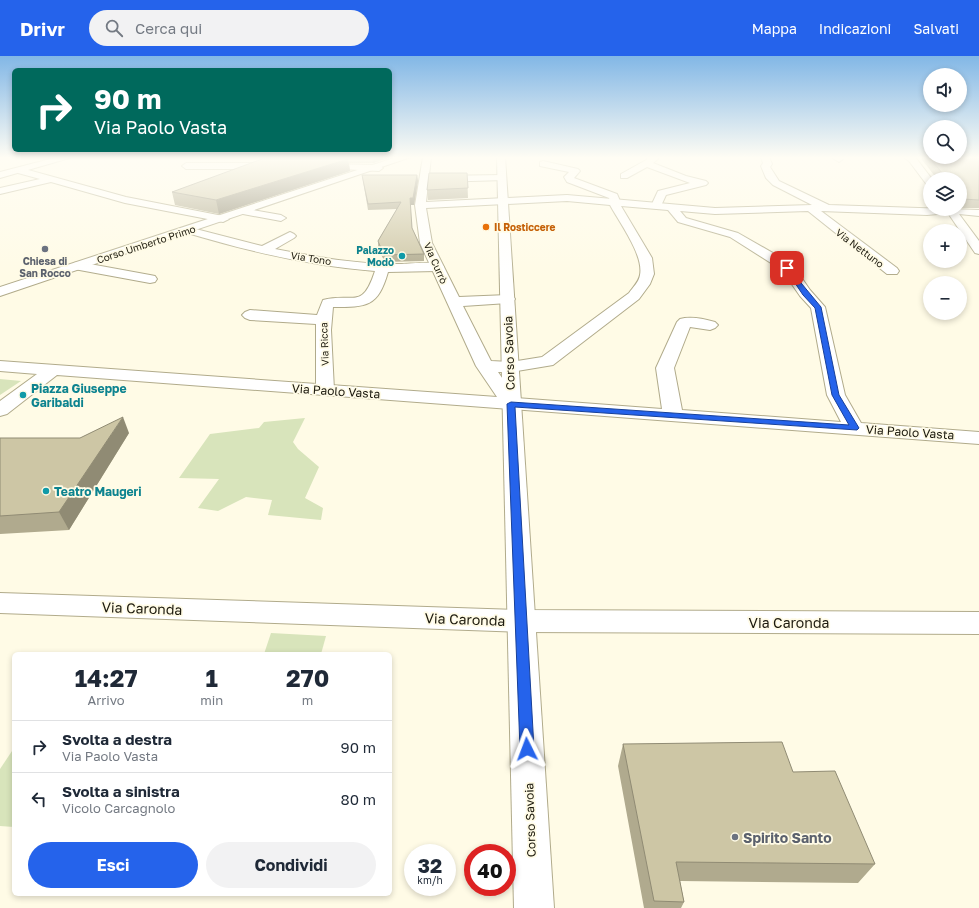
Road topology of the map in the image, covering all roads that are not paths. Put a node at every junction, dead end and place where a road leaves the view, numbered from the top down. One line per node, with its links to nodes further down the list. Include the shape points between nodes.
1 (114, 197): 21 (street)
2 (293, 197): 16 (street, Corso Umberto Primo)
3 (421, 197): 10 (street, Via Currò)
4 (503, 197): 8 (street, Corso Savoia)
5 (613, 197): 9 (street)
6 (660, 197): 11 (street)
7 (804, 197): 14 (street)
8 (503, 200): 9 (street, via 567,198); 10 (street); 35 (street, Corso Savoia)
9 (614, 201): 11 (street); 41 (street, via 646,258 647,274 643,284 634,296 547,361)
10 (420, 205): 29 (street, Via Currò, via 426,243)
11 (656, 206): 12 (street)
12 (672, 207): 13 (street, via 715,211); 47 (street, via 682,220 734,235 787,268 818,307 836,395)
13 (810, 208): 14 (street); 31 (street, Via Nettuno)
14 (828, 209): 17 (street)
15 (967, 211): 18 (street)
16 (247, 212): 20 (street); 21 (street, Corso Umberto Primo)
17 (923, 212)
18 (979, 213)
19 (955, 216): 26 (street)
20 (281, 218)
21 (223, 219): 22 (street, Corso Umberto Primo)
22 (188, 230): 24 (street, Via Tono); 28 (street, Corso Umberto Primo)
23 (290, 236): 25 (street)
24 (237, 245): 25 (street, Via Tono); 27 (street)
25 (264, 250): 30 (street, Via Tono)
26 (979, 250)
27 (221, 252)
28 (79, 266): 32 (street); 33 (street, Corso Umberto Primo)
29 (437, 267): 30 (street, Via Tono); 34 (street, Via Currò)
30 (383, 268): 37 (street, Via Ricca, via 372,295 361,300 328,303 325,305)
31 (892, 272)
32 (150, 279)
33 (0, 292)
34 (451, 295): 35 (street); 40 (street, Via Currò)
35 (508, 299): 41 (street, Corso Savoia)
36 (250, 315): 37 (street)
37 (322, 320): 43 (street, Via Ricca)
38 (710, 325): 46 (street, via 685,322 665,368)
39 (0, 366): 42 (street, Via Paolo Vasta)
40 (485, 366): 41 (street); 44 (street, Via Currò)
41 (511, 367): 44 (street, Corso Savoia)
42 (52, 370): 43 (street, Via Paolo Vasta); 45 (street)
43 (325, 390): 44 (street, Via Paolo Vasta)
44 (511, 404): 46 (street, Via Paolo Vasta); 50 (street, Corso Savoia)
45 (0, 410)
46 (673, 416): 47 (street, Via Paolo Vasta)
47 (854, 428): 48 (street, Via Paolo Vasta)
48 (979, 438)
49 (0, 603): 50 (street, Via Caronda)
50 (521, 621): 51 (street, Via Caronda); 52 (street, Corso Savoia)
51 (979, 623)
52 (534, 908)

